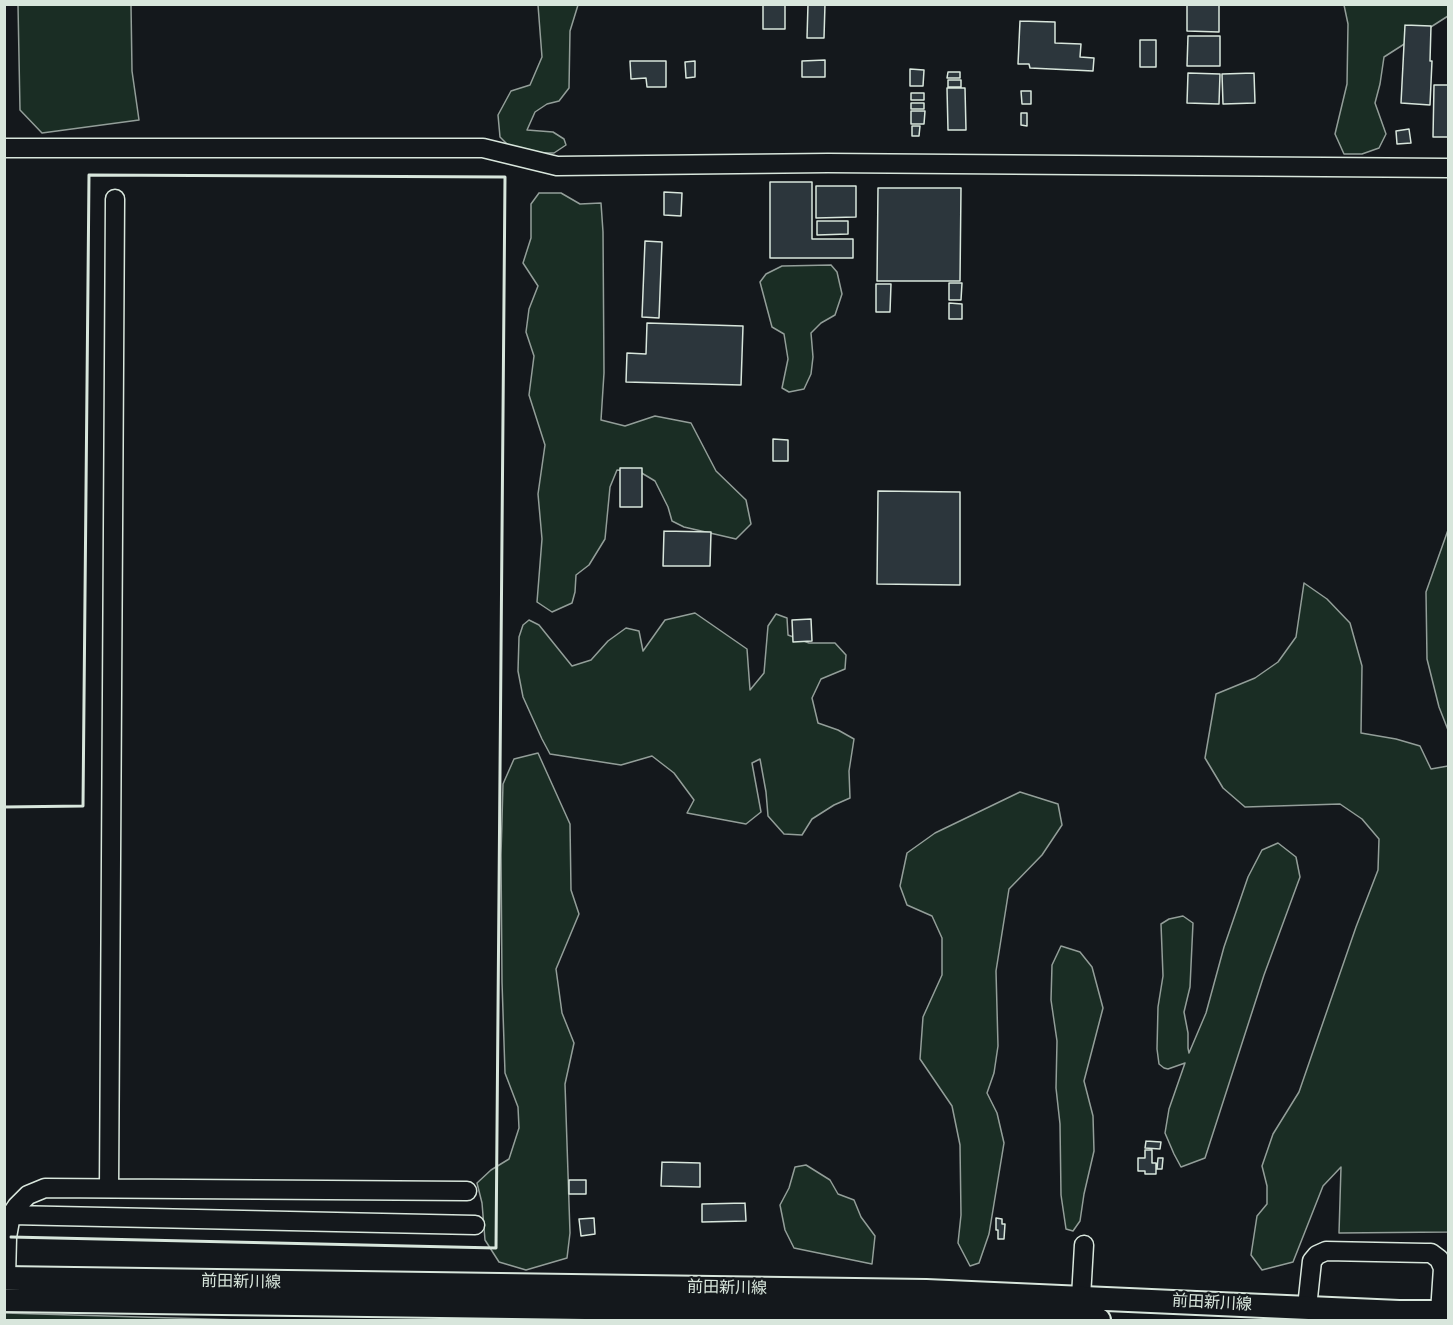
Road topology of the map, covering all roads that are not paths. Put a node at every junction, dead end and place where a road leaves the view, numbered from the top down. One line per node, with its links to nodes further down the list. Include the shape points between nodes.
1 (4, 148): 2 (street, via 483,148 557,165 828,162)
2 (1449, 168)
3 (115, 199): 4 (street)
4 (108, 1188): 5 (street); 6 (street, via 45,1188 28,1195)
5 (467, 1191)
6 (11, 1215): 7 (street); 9 (street)
7 (475, 1224)
8 (1083, 1245): 10 (street)
9 (5, 1289): 10 (main road, 前田新川線, via 926,1291); 13 (main road, 前田新川線)
10 (1081, 1297): 11 (main road, 前田新川線)
11 (1307, 1307): 12 (main road, 前田新川線); 12 (street, via 1312,1261 1326,1251 1431,1253 1443,1268)
12 (1444, 1312)
13 (1099, 1320)

